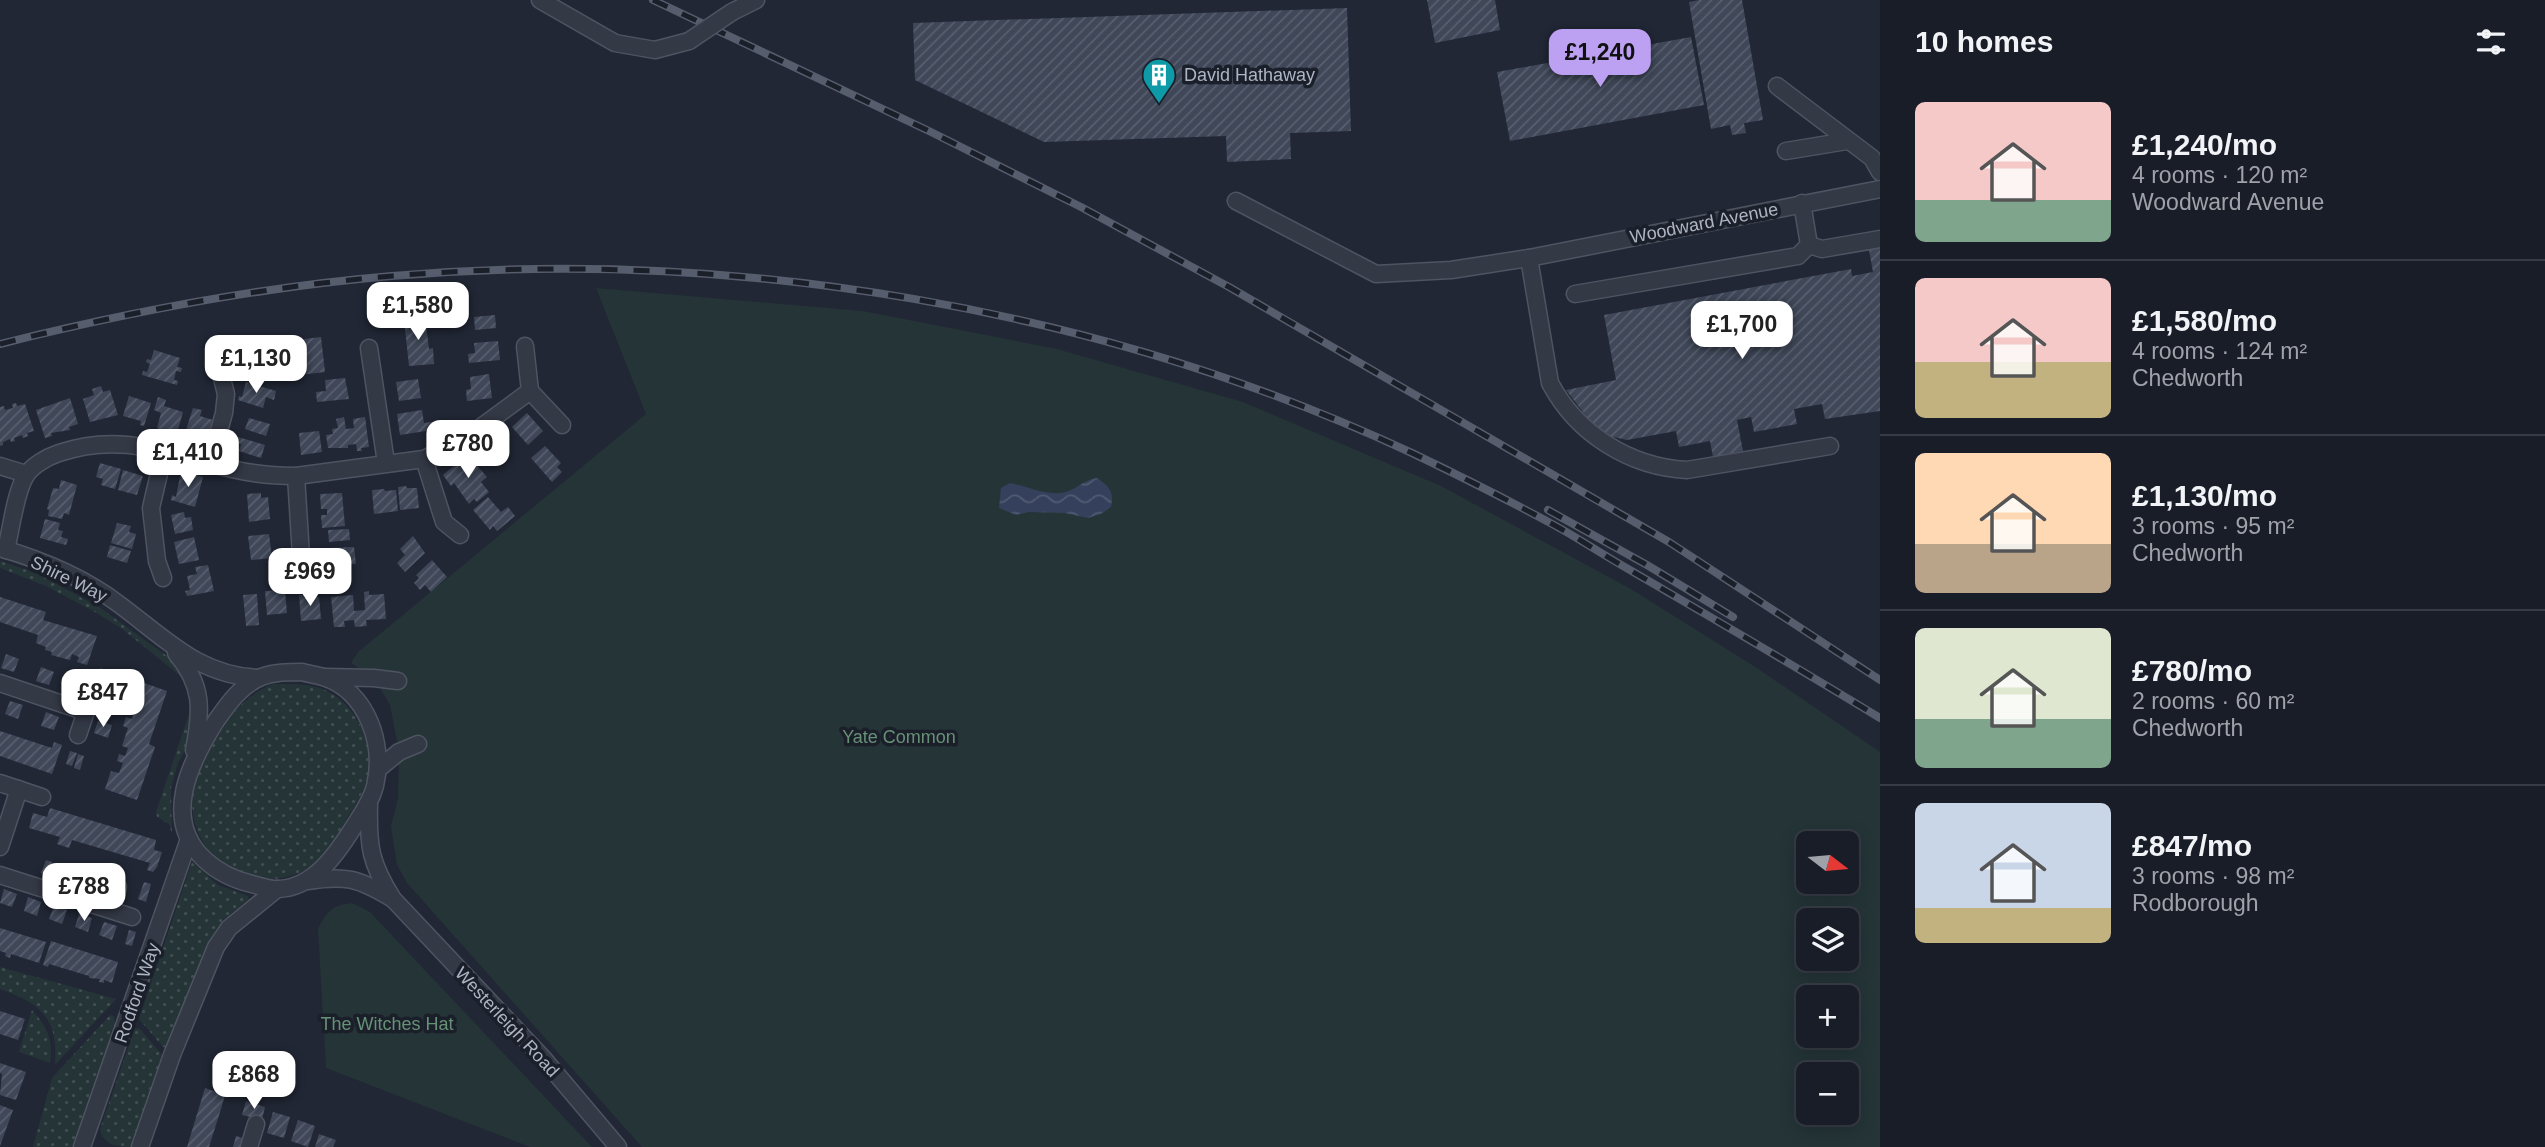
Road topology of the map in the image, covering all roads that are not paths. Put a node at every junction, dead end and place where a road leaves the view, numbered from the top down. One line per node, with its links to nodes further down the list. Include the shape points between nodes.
1 (540, 0): 2 (street, bridge, via 615,43 656,50 689,41)
2 (756, 0)
3 (1777, 86): 4 (street)
4 (1847, 141): 5 (street); 6 (street)
5 (1786, 151)
6 (1877, 159)
7 (1880, 189): 9 (street, Woodward Avenue)
8 (1236, 201): 12 (street, Woodward Avenue, via 1376,274 1451,270)
9 (1802, 203): 11 (street); 12 (street, Woodward Avenue)
10 (1880, 239): 11 (street, via 1822,249)
11 (1809, 245): 13 (street, via 1798,256)
12 (1529, 258): 19 (street, via 1550,383 1559,400 1592,436 1633,459 1687,470)
13 (1575, 294)
14 (525, 346): 17 (street)
15 (369, 348): 22 (street)
16 (215, 351): 23 (street, via 226,394)
17 (530, 391): 18 (street); 21 (street, via 469,436)
18 (562, 425)
19 (1830, 446)
20 (164, 452): 23 (street); 25 (street, via 123,443 80,446 52,455); 30 (street, via 151,508)
21 (424, 459): 22 (street); 27 (street, via 444,522)
22 (386, 463): 26 (street)
23 (210, 464): 26 (street)
24 (0, 466): 25 (street)
25 (26, 474): 28 (street)
26 (296, 476): 29 (street)
27 (460, 535)
28 (3, 549): 31 (street, Shire Way, via 92,587)
29 (302, 572)
30 (163, 578)
31 (167, 644): 33 (street, Shire Way, via 220,671); 40 (street, Shire Way, via 188,667 196,684 200,706)
32 (325, 677): 33 (street, via 302,672); 34 (street); 41 (street, via 350,693 368,716 377,746)
33 (259, 678): 40 (street, via 233,697)
34 (398, 681)
35 (0, 683): 37 (street)
36 (94, 688): 37 (street)
37 (86, 712): 38 (street)
38 (78, 735)
39 (418, 744): 41 (street)
40 (191, 766): 46 (street, via 183,800)
41 (377, 769): 45 (street)
42 (0, 783): 43 (street)
43 (19, 789): 44 (street); 47 (street)
44 (42, 797)
45 (369, 801): 49 (street, via 337,854); 52 (street, Westerleigh Road, via 370,852)
46 (189, 839): 51 (street, via 221,873); 56 (street, Rodford Way)
47 (0, 847)
48 (0, 875): 53 (street)
49 (303, 882): 51 (street); 52 (street, Westerleigh Road, via 348,878)
50 (118, 887): 53 (street)
51 (277, 890): 57 (street, via 229,928 216,947)
52 (393, 899): 59 (street, Westerleigh Road)
53 (111, 909): 54 (street)
54 (132, 917)
55 (256, 1124): 58 (street)
56 (88, 1145)
57 (141, 1147)
58 (249, 1147)
59 (618, 1147)

